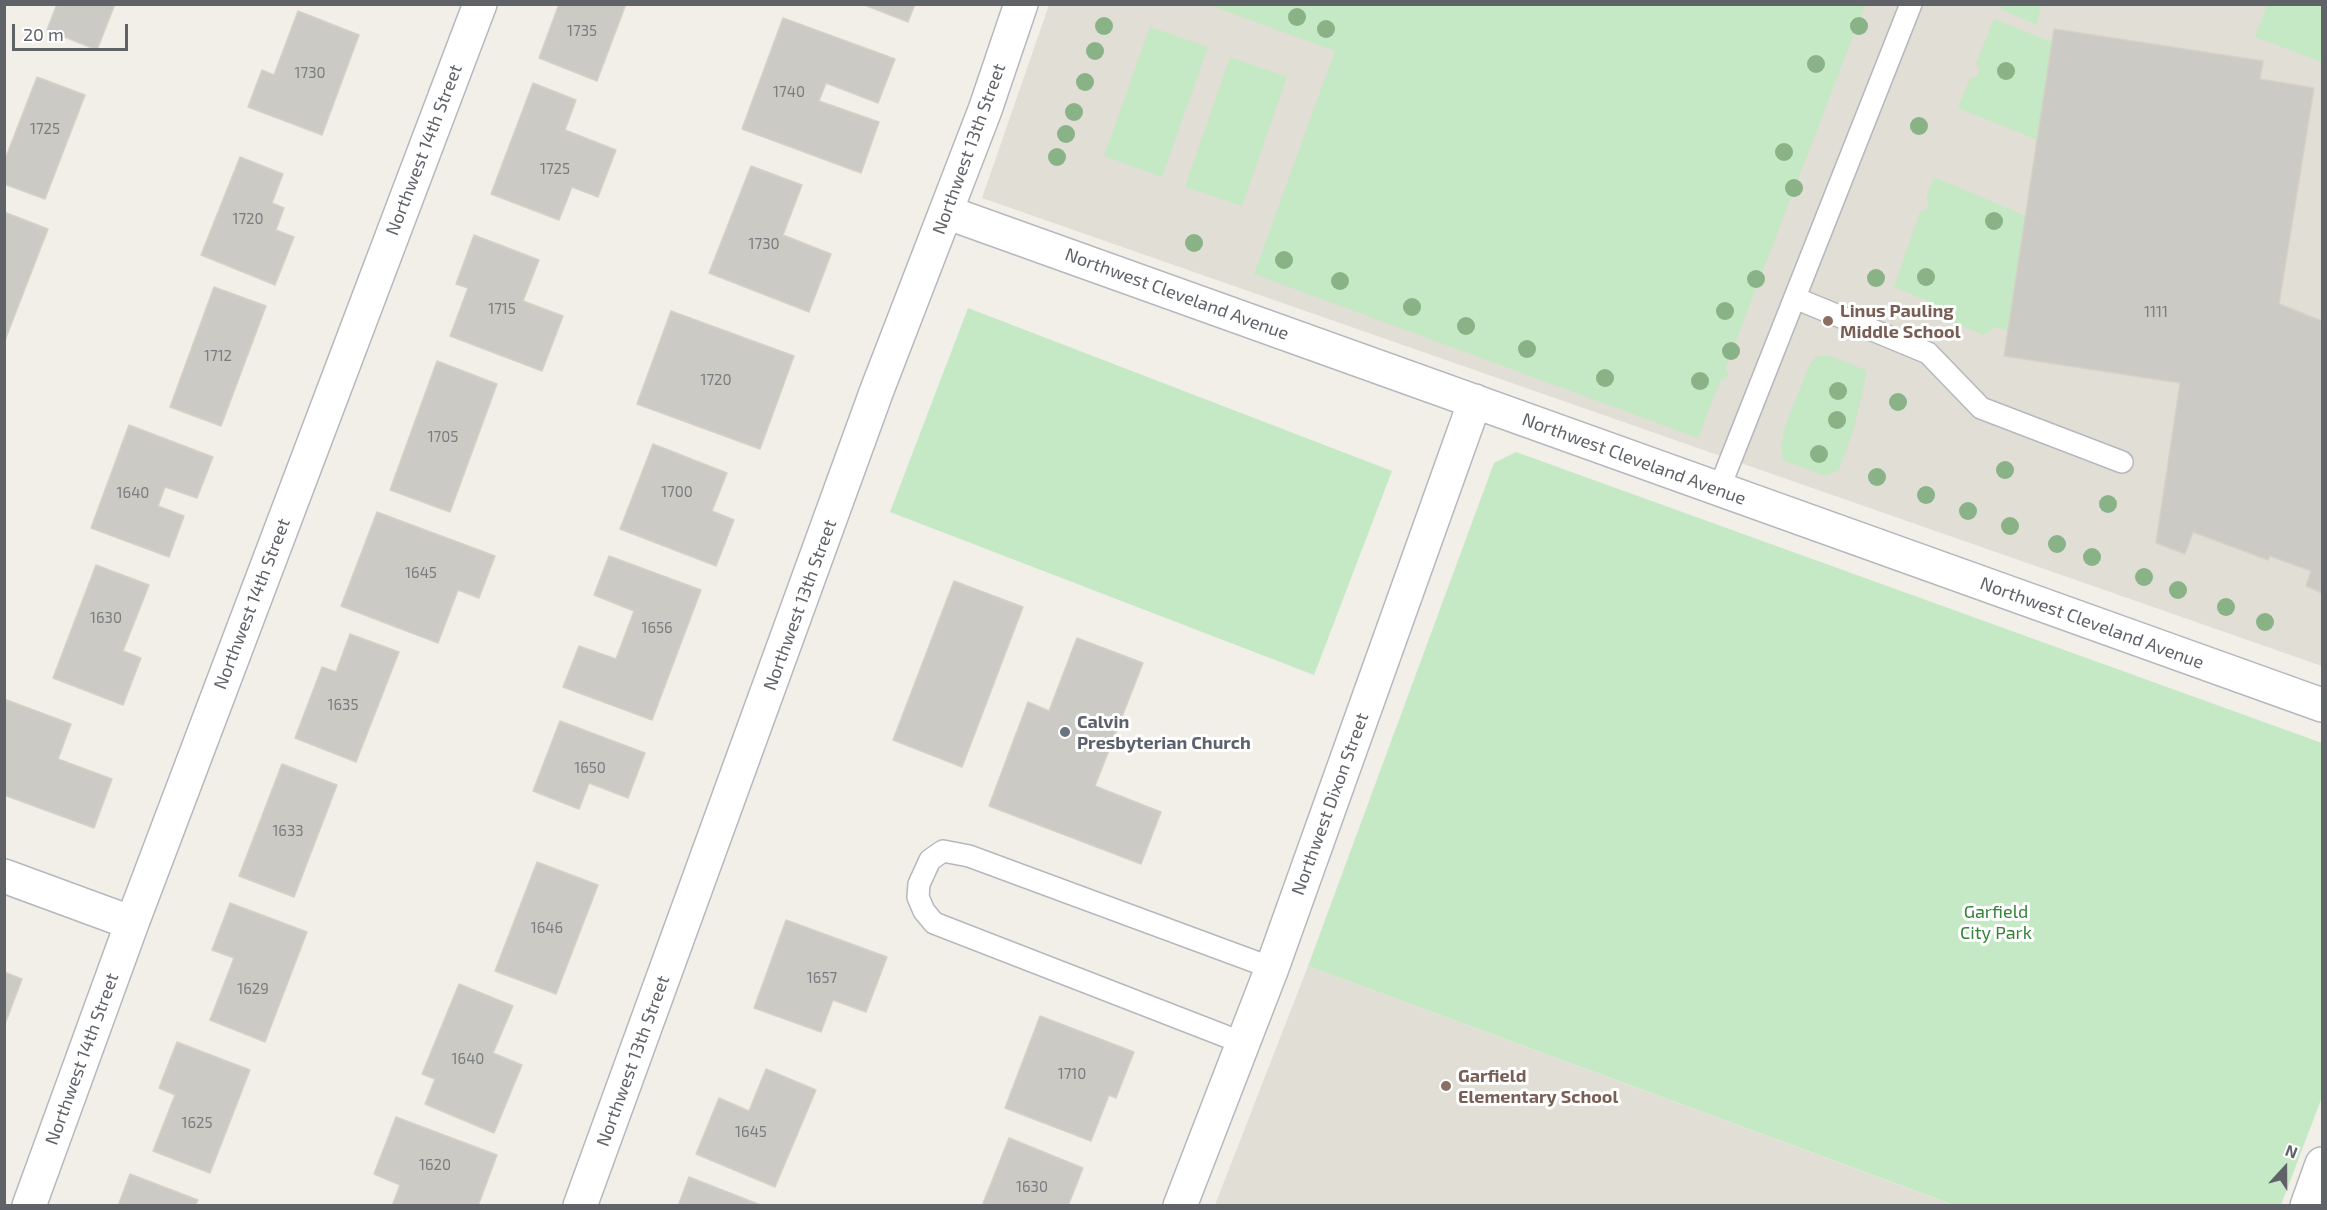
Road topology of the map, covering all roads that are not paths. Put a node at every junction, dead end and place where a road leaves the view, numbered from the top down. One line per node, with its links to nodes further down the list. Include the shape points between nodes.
1 (480, 4): 11 (street, Northwest 14th Street)
2 (1021, 4): 4 (street, Northwest 13th Street)
3 (1911, 4): 5 (lane)
4 (946, 212): 6 (street, Northwest Cleveland Avenue); 16 (street, Northwest 13th Street, via 877,390)
5 (1795, 298): 7 (lane, via 1928,352 1981,408); 8 (lane)
6 (1475, 401): 8 (street, Northwest Cleveland Avenue); 12 (street, Northwest Dixon Street)
7 (2122, 462)
8 (1719, 489): 9 (street, Northwest Cleveland Avenue)
9 (2322, 705)
10 (4, 876): 11 (street)
11 (132, 923): 15 (street, Northwest 14th Street)
12 (1272, 968): 13 (street, Northwest Dixon Street); 13 (lane, via 944,850 930,860 920,884 918,897 934,923)
13 (1243, 1043): 17 (street, Northwest Dixon Street)
14 (2322, 1164): 18 (street)
15 (28, 1206)
16 (580, 1206)
17 (1180, 1206)
18 (2307, 1206)

